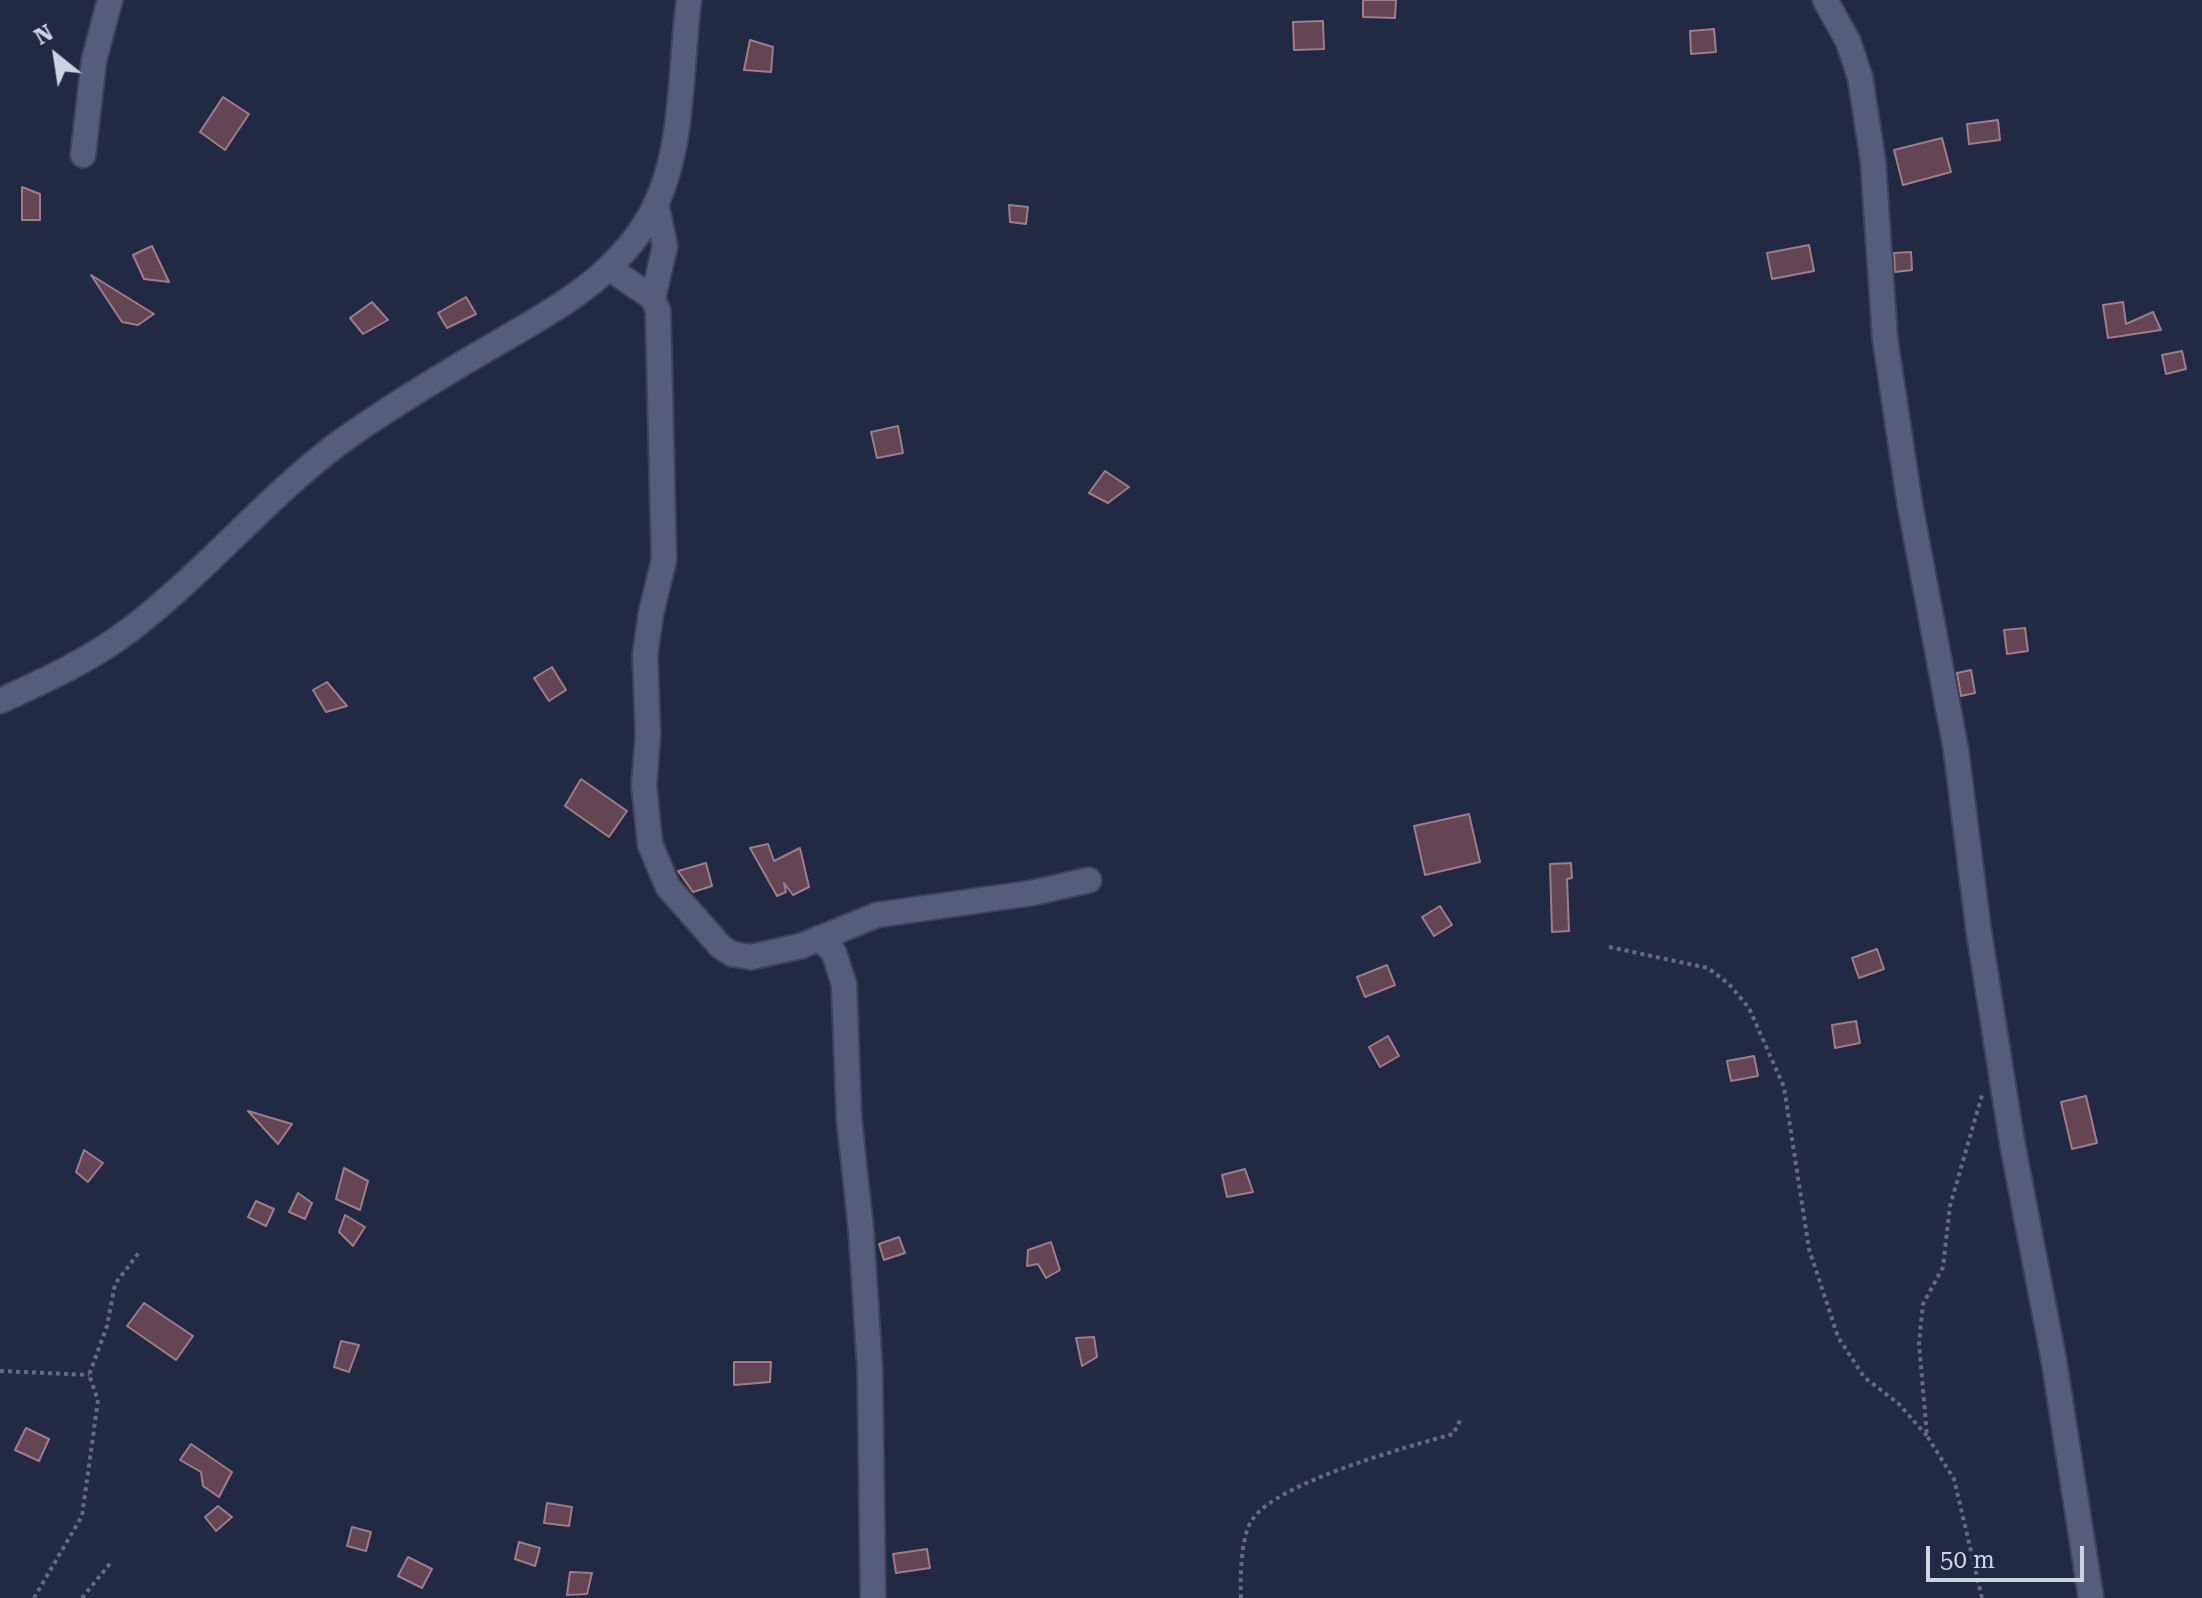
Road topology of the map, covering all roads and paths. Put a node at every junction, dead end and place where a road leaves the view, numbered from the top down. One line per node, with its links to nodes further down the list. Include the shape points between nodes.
1 (110, 0): 4 (street, via 94,60)
2 (689, 0): 5 (street, via 675,131)
3 (1825, 0): 24 (street, via 1860,77 1873,161 1885,339 1910,505 1956,750 2012,1142)
4 (83, 155)
5 (656, 204): 6 (street); 7 (street, via 665,246)
6 (610, 269): 7 (street); 8 (street, via 583,292 404,398 338,444 128,631 75,665)
7 (653, 298): 10 (street, via 661,354 664,560 645,655 650,844 668,887 709,936 732,954 762,956)
8 (0, 701)
9 (1089, 880): 10 (street, via 999,899 888,913)
10 (820, 938): 21 (street, via 834,953 844,984 870,1371)
11 (1609, 947): 17 (path, via 1708,968 1749,1008 1784,1087 1809,1249 1838,1337 1864,1377 1899,1404)
12 (1984, 1088): 17 (path, via 1950,1206 1943,1267 1923,1304 1919,1343)
13 (140, 1251): 15 (path, via 115,1284)
14 (0, 1371): 15 (path)
15 (89, 1375): 19 (path, via 98,1400 82,1516)
16 (1462, 1417): 22 (path, via 1453,1434 1295,1486 1251,1520 1240,1572)
17 (1927, 1436): 23 (path, via 1954,1479)
18 (112, 1561): 20 (path)
19 (34, 1598)
20 (82, 1598)
21 (873, 1598)
22 (1241, 1598)
23 (1982, 1598)
24 (2091, 1598)

